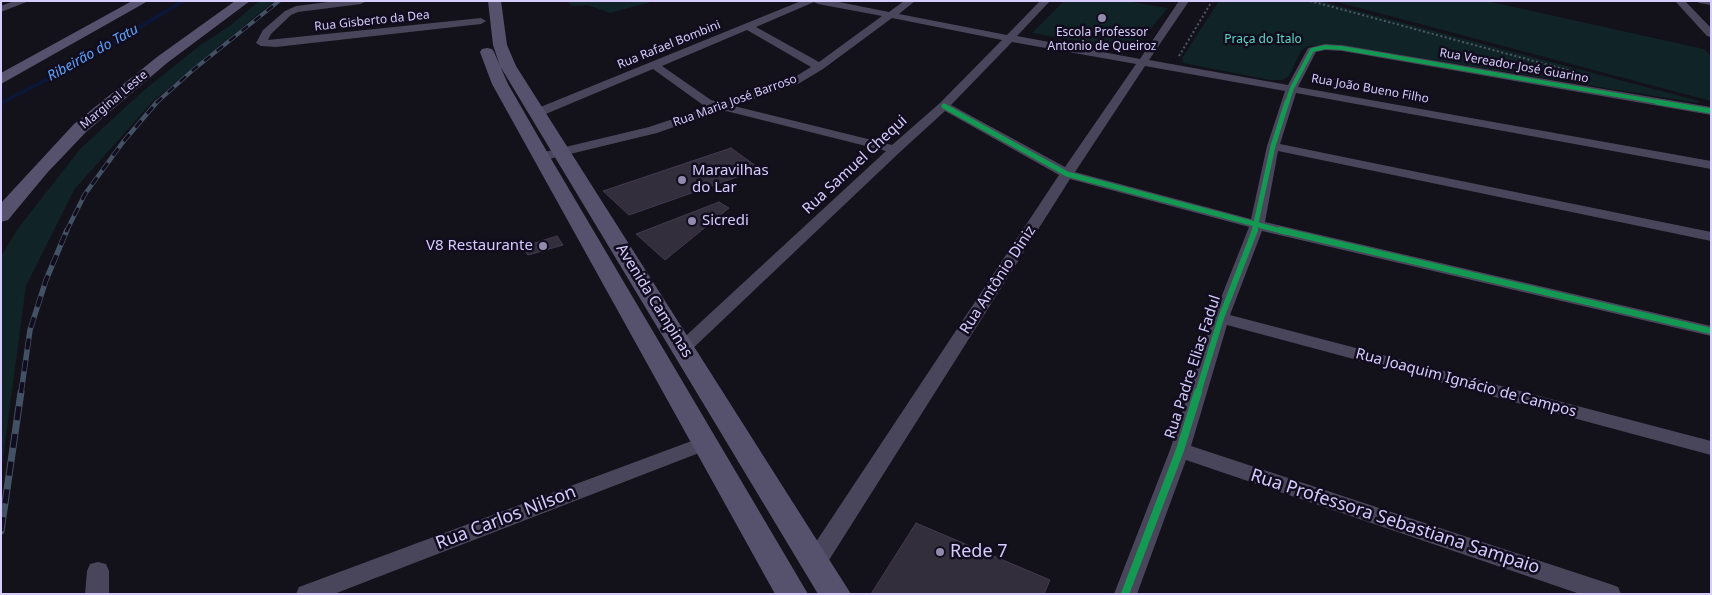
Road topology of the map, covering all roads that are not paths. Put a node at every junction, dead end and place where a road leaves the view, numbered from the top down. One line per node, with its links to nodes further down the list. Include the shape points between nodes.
1 (24, 1): 15 (street)
2 (142, 1): 25 (main road)
3 (244, 1): 36 (main road, Marginal Leste, via 162,60 80,128)
4 (360, 1): 17 (street, Rua Gisberto da Dea, via 296,9 267,32 261,43)
5 (494, 1): 30 (main road, Avenida Campinas, via 508,66)
6 (810, 1): 18 (street, Rua Rafael Bombini)
7 (818, 1): 16 (street, Rua João Bueno Filho)
8 (910, 1): 16 (street, Rua Maria José Barroso)
9 (1045, 1): 20 (street, Rua Samuel Chequi)
10 (1184, 1): 22 (street, Rua Antônio Diniz)
11 (1680, 1): 19 (street)
12 (1702, 1): 13 (street)
13 (1711, 2)
14 (479, 6): 17 (main road, Avenida Campinas)
15 (1, 8)
16 (890, 16): 20 (street, Rua João Bueno Filho); 24 (street, Rua Maria José Barroso)
17 (481, 22): 33 (main road, Avenida Campinas, via 492,68)
18 (749, 27): 23 (street, Rua Rafael Bombini); 24 (street)
19 (1711, 34)
20 (1008, 38): 22 (street, Rua João Bueno Filho); 27 (street, Rua Samuel Chequi)
21 (1312, 50): 26 (street, Rua Padre Elias Fadul); 29 (street, Rua Vereador José Guarino, via 1342,48)
22 (1144, 62): 26 (street, Rua João Bueno Filho); 35 (street, Rua Antônio Diniz)
23 (655, 66): 28 (street, via 707,103); 30 (street, Rua Rafael Bombini)
24 (819, 67): 28 (street, Rua Maria José Barroso, via 794,82)
25 (1, 79)
26 (1292, 88): 31 (street, Rua Padre Elias Fadul); 34 (street, Rua João Bueno Filho)
27 (944, 106): 32 (street, Rua Samuel Chequi); 35 (street)
28 (723, 107): 32 (street); 33 (street, Rua Maria José Barroso, via 653,130)
29 (1711, 111)
30 (537, 112): 33 (main road, Avenida Campinas)
31 (1273, 146): 37 (street, Rua Padre Elias Fadul); 38 (street)
32 (896, 149): 41 (street, Rua Samuel Chequi)
33 (552, 155): 41 (main road, Avenida Campinas); 42 (main road, Avenida Campinas)
34 (1711, 165)
35 (1067, 174): 37 (street); 45 (street, Rua Antônio Diniz)
36 (1, 216)
37 (1257, 225): 39 (street, Rua Padre Elias Fadul); 40 (street)
38 (1711, 237)
39 (1221, 318): 43 (street, Rua Joaquim Ignácio de Campos); 44 (street, Rua Padre Elias Fadul)
40 (1711, 331)
41 (683, 348): 45 (main road, Avenida Campinas)
42 (705, 443): 48 (street, Rua Carlos Nilson); 49 (main road, Avenida Campinas)
43 (1711, 448)
44 (1180, 450): 51 (street, Rua Padre Elias Fadul); 52 (street, Rua Professora Sebastiana Sampaio)
45 (816, 561): 50 (main road, Avenida Campinas)
46 (98, 571): 47 (street)
47 (97, 594)
48 (307, 594)
49 (792, 594)
50 (835, 594)
51 (1125, 594)
52 (1610, 594)

